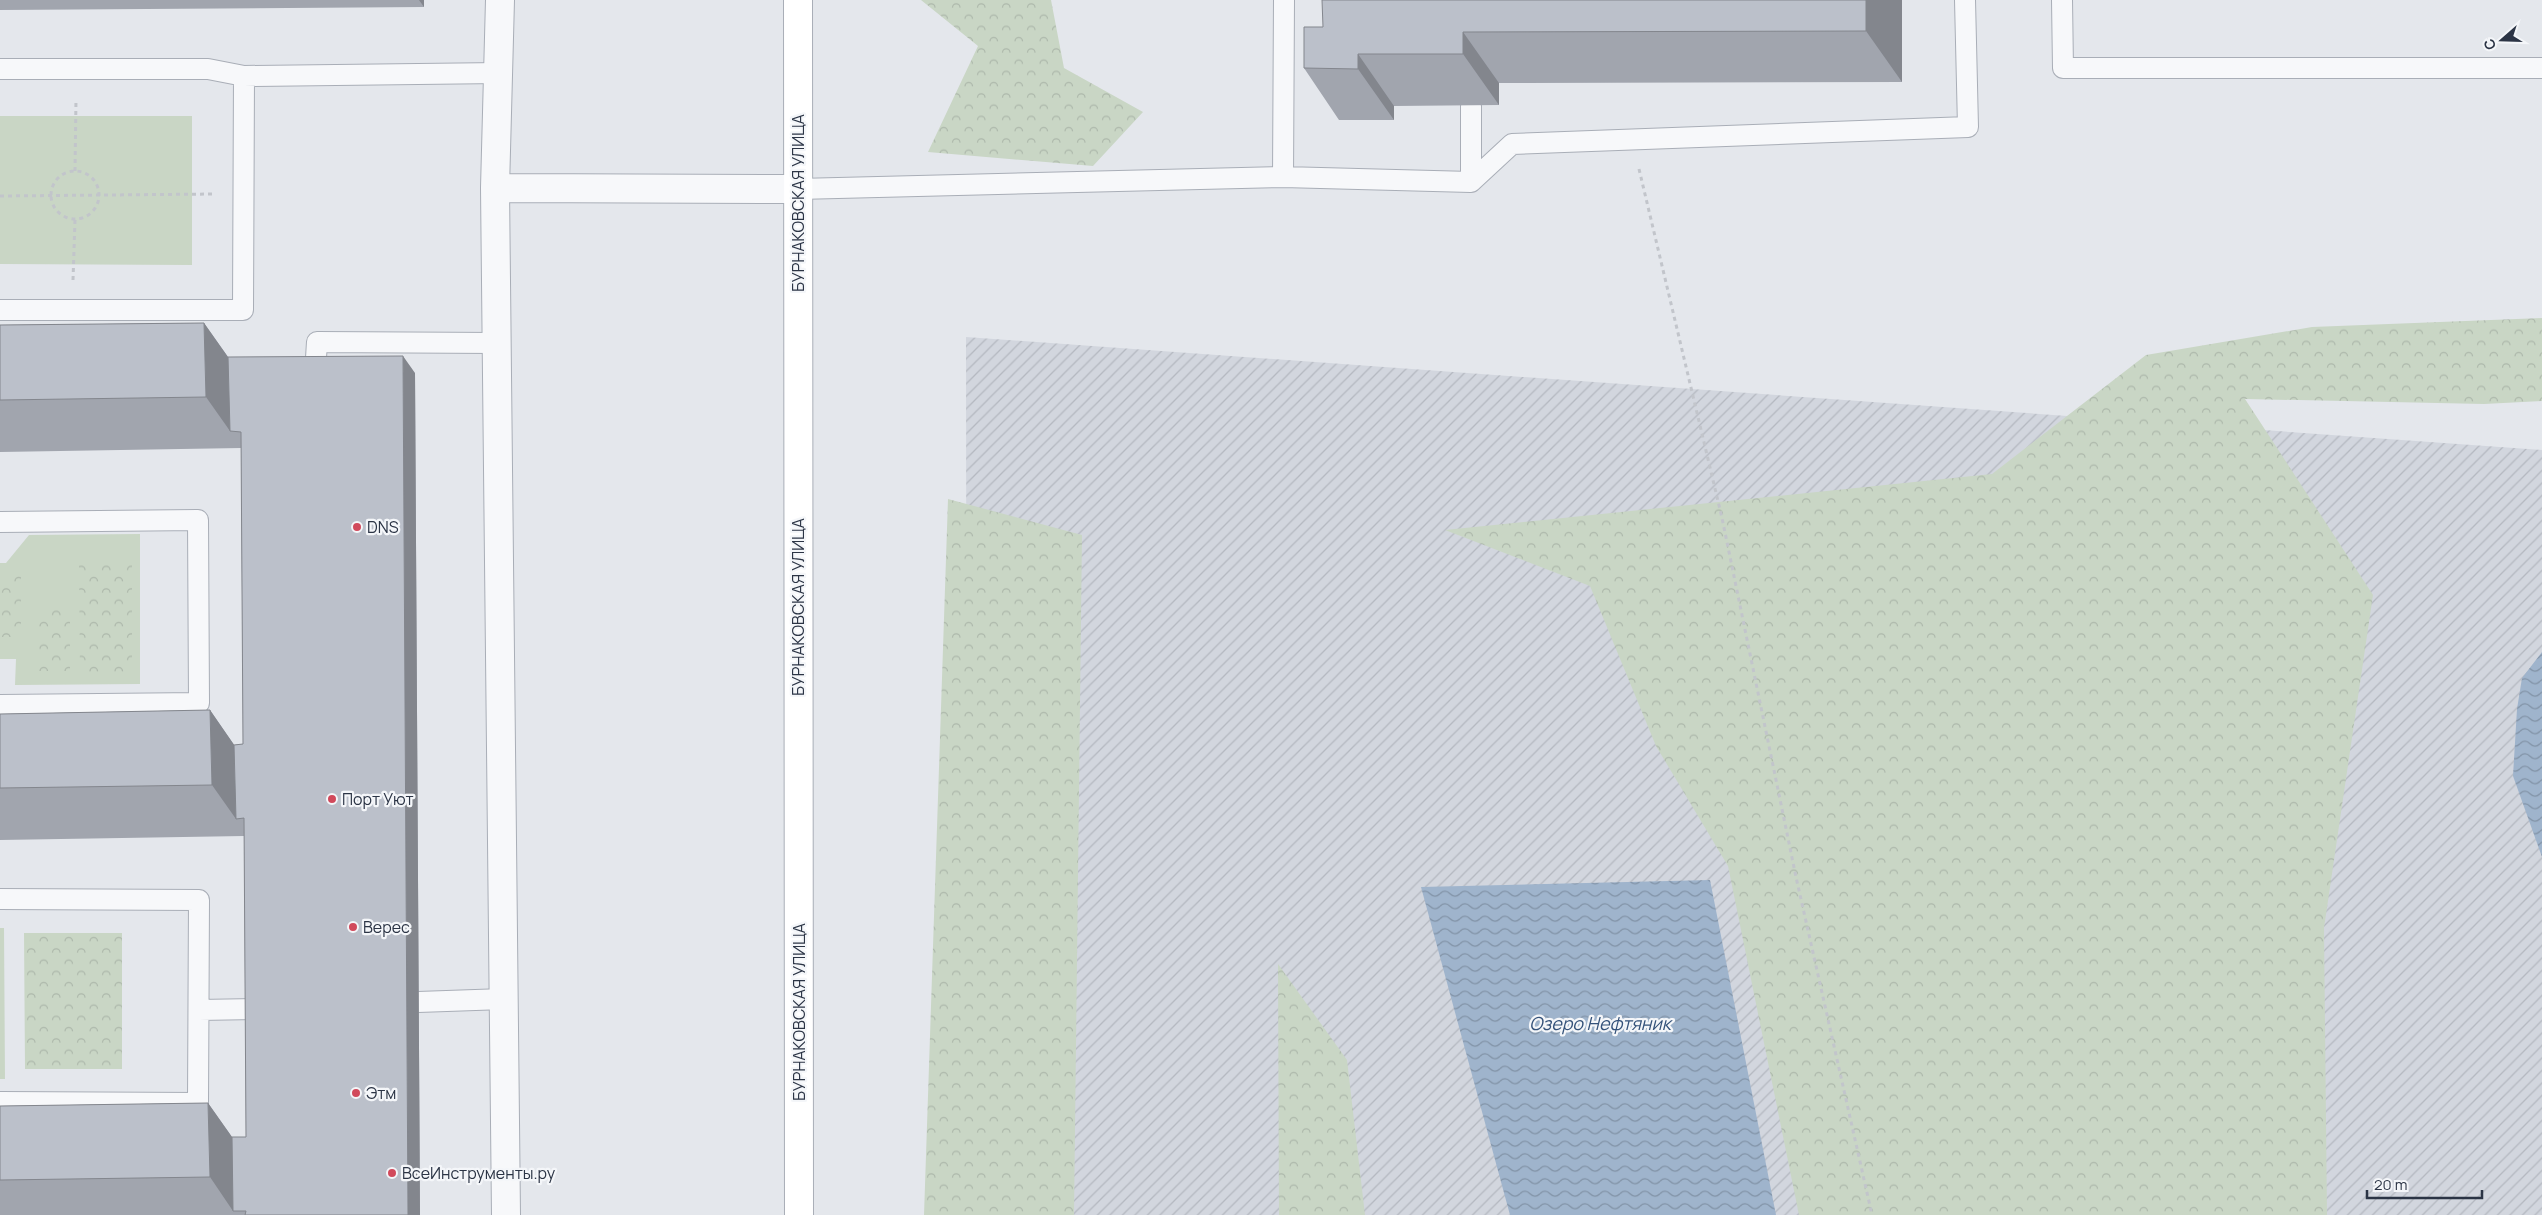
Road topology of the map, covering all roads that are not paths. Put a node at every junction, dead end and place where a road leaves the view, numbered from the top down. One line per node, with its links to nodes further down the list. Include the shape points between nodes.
1 (500, 0): 8 (street)
2 (798, 0): 14 (main road, БУРНАКОВСКАЯ УЛИЦА)
3 (1284, 0): 11 (lane)
4 (1964, 0): 12 (lane, via 1968,127 1512,144)
5 (2062, 0): 6 (lane, via 2063,68)
6 (2542, 68)
7 (0, 69): 9 (lane, via 208,69)
8 (500, 73): 9 (lane); 13 (street)
9 (244, 76): 15 (lane, via 243,310)
10 (1471, 106): 12 (lane)
11 (1283, 177): 12 (lane); 14 (lane)
12 (1471, 182)
13 (495, 188): 14 (street); 16 (street)
14 (798, 189): 27 (main road, БУРНАКОВСКАЯ УЛИЦА)
15 (0, 310)
16 (497, 343): 17 (lane, via 317,342); 21 (street)
17 (314, 374)
18 (0, 522): 19 (lane, via 198,520 200,703)
19 (0, 705)
20 (0, 899): 24 (lane, via 199,900)
21 (504, 999): 22 (lane); 26 (street)
22 (418, 1002)
23 (257, 1009): 24 (lane)
24 (199, 1010): 25 (lane, via 198,1103)
25 (0, 1102)
26 (506, 1215)
27 (799, 1215)

